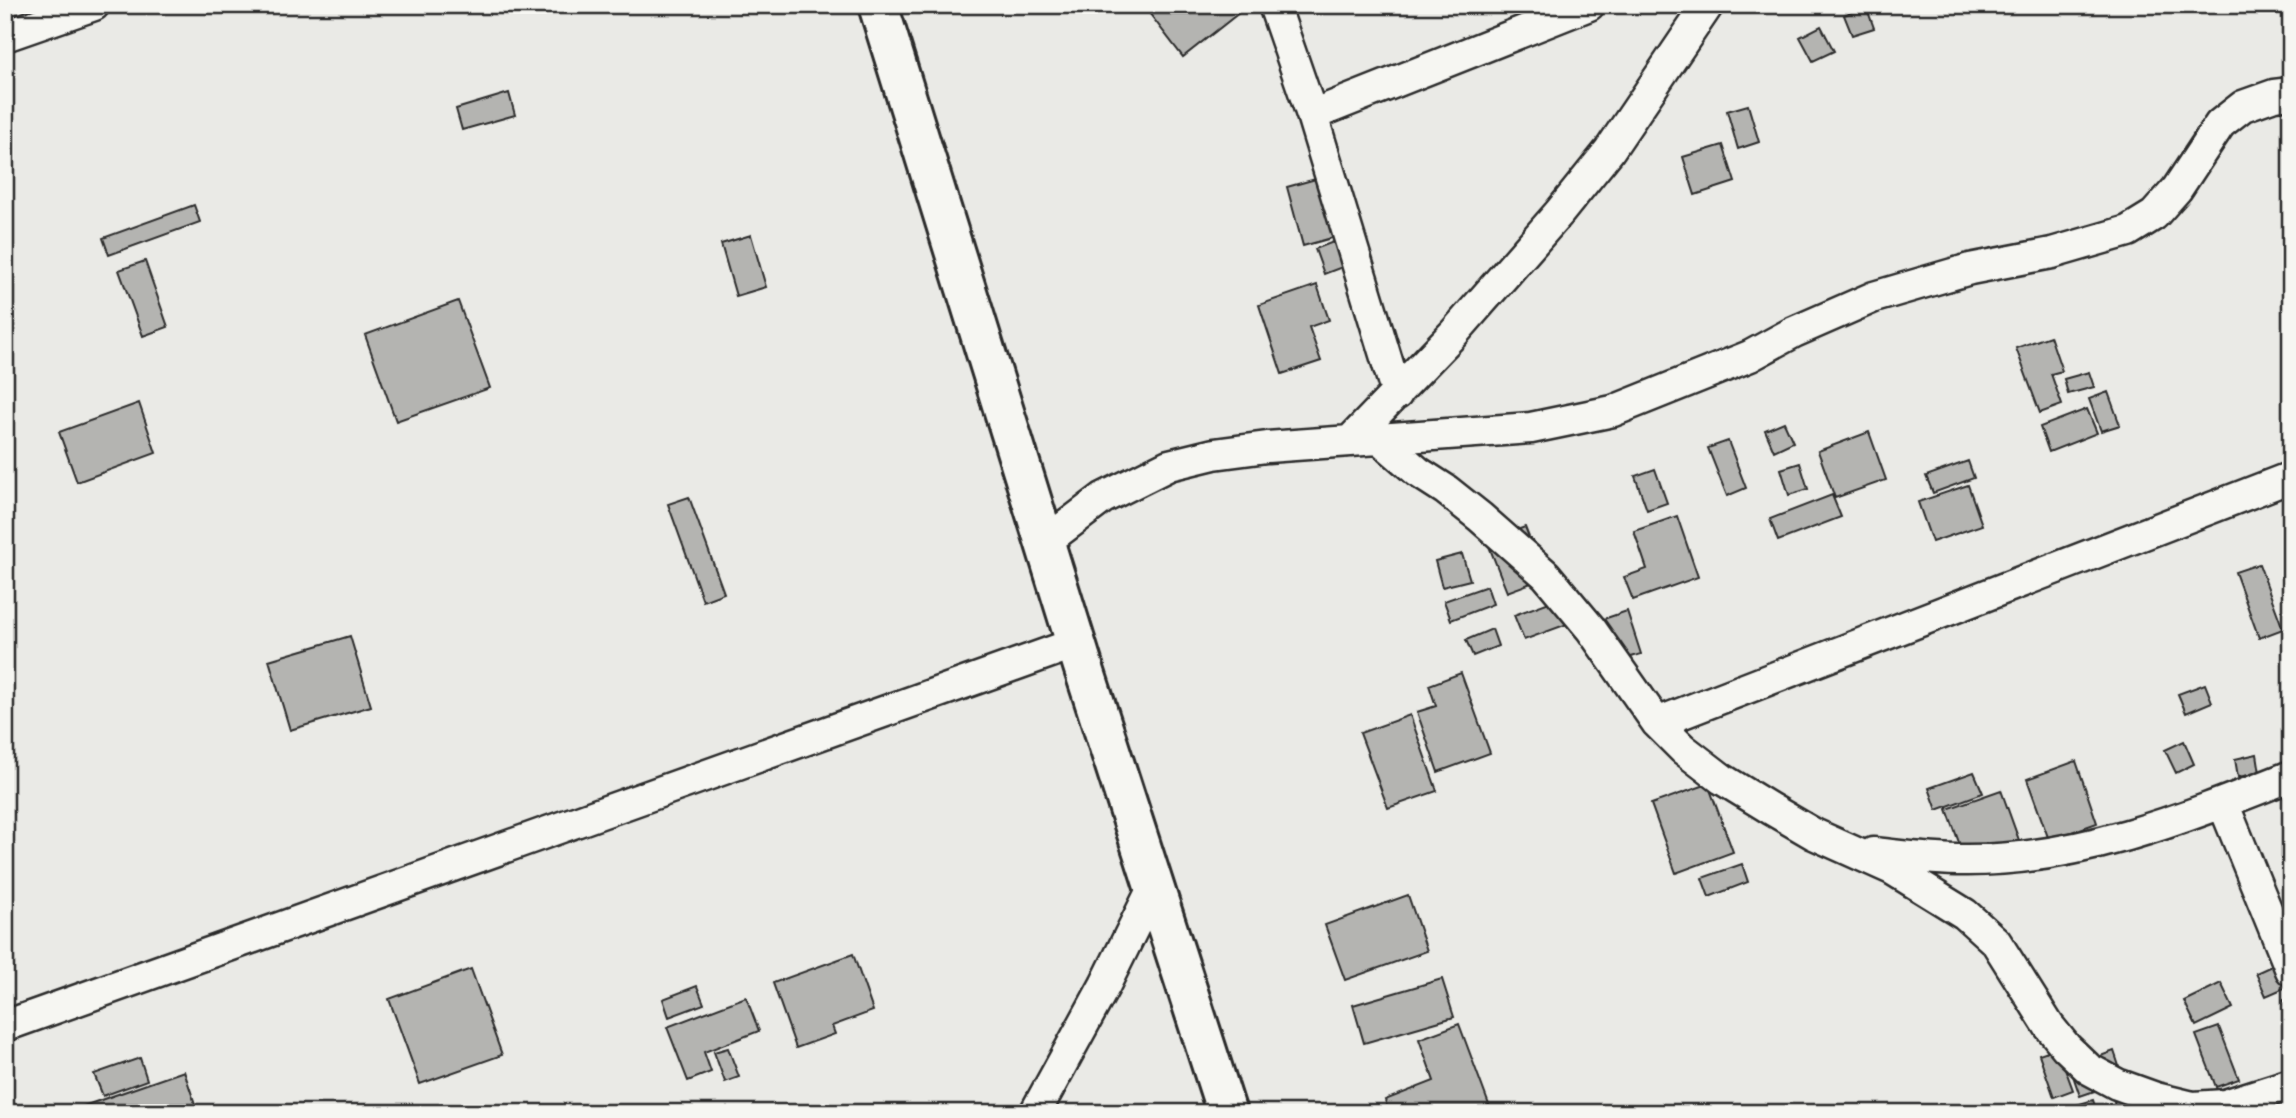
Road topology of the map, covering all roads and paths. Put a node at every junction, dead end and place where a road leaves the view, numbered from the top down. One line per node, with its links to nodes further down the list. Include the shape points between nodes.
1 (94, 5): 6 (street)
2 (878, 5): 13 (street)
3 (1274, 5): 8 (street)
4 (1588, 5): 8 (street)
5 (1708, 5): 9 (street, via 1609,151)
6 (5, 36)
7 (2291, 93): 10 (street, via 2243,106 2220,124 2177,189 2154,215 2128,231 1874,297 1751,356 1613,411 1531,428)
8 (1312, 115): 9 (street)
9 (1397, 394): 11 (street)
10 (1380, 439): 11 (street); 15 (street, via 1546,575 1591,629)
11 (1350, 441): 13 (street, via 1266,447 1168,465 1103,498)
12 (2291, 477): 15 (street)
13 (1045, 542): 14 (street)
14 (1076, 643): 19 (street); 21 (street)
15 (1657, 723): 18 (street, via 1722,779 1814,834)
16 (2291, 776): 17 (street)
17 (2223, 803): 18 (street, via 2137,834 2026,856 1913,858); 20 (street)
18 (1849, 849): 23 (street, via 1892,869 1965,914 1996,942 2066,1048 2089,1069)
19 (1154, 886): 24 (street); 25 (street)
20 (2291, 970)
21 (5, 1026)
22 (2291, 1084): 23 (street, via 2225,1105)
23 (2155, 1105)
24 (1035, 1113)
25 (1227, 1113)

